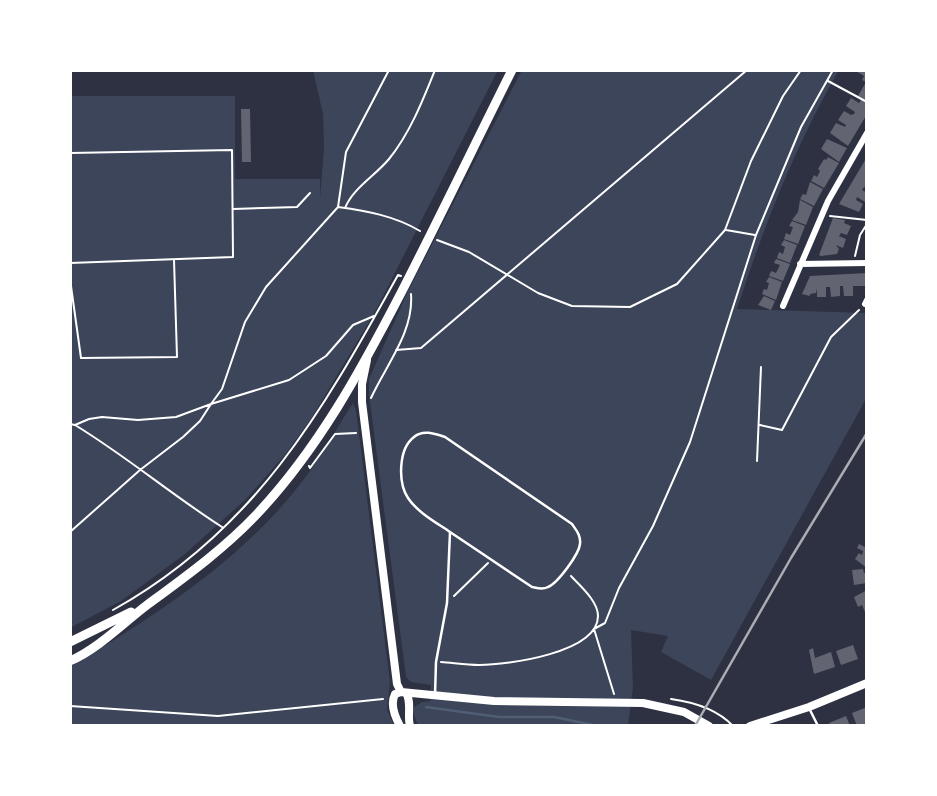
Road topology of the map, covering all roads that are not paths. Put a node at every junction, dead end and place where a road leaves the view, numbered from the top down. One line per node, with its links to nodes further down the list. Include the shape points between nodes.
1 (512, 70): 6 (main road)
2 (867, 133): 3 (street)
3 (800, 264): 4 (street); 5 (street)
4 (867, 264)
5 (783, 306)
6 (368, 357): 8 (main road, via 302,461 263,507 232,539); 13 (street, via 362,384 366,432 397,684)
7 (450, 532): 7 (lane, via 408,499 401,465 414,436 431,432 445,437 572,524 580,545 566,570 551,587 542,589 532,587); 12 (lane, via 447,603)
8 (149, 604): 9 (main road); 10 (main road)
9 (70, 642)
10 (70, 661)
11 (867, 682): 15 (street)
12 (435, 695): 13 (street); 18 (street, via 494,701 653,704 684,712)
13 (406, 698): 14 (street, via 395,695); 14 (street, via 402,709); 17 (street)
14 (393, 702): 16 (street)
15 (809, 707): 19 (street); 20 (lane)
16 (400, 726)
17 (410, 726)
18 (709, 726)
19 (750, 726)
20 (818, 726)

